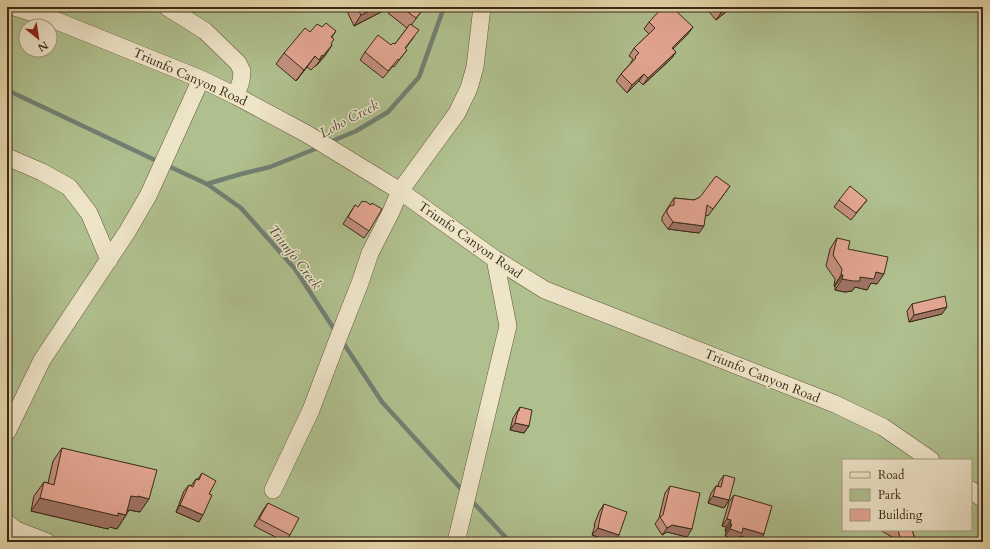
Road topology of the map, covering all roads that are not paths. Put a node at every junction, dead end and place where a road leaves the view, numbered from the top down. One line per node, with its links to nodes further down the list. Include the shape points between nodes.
1 (14, 7): 4 (street, Triunfo Canyon Road, via 52,19)
2 (167, 7): 5 (street, via 205,31 238,63 242,71)
3 (482, 7): 7 (street, via 475,67 469,88 457,113)
4 (200, 79): 5 (street, Triunfo Canyon Road); 9 (street, via 148,196)
5 (236, 96): 7 (street, Triunfo Canyon Road, via 307,134)
6 (7, 157): 9 (street, via 69,187 89,213)
7 (400, 191): 8 (street, Triunfo Canyon Road); 12 (street, via 370,253 311,410)
8 (495, 259): 11 (street, Triunfo Canyon Road, via 545,290 835,404 883,427); 17 (street, via 508,326)
9 (108, 260): 10 (street, via 42,360)
10 (7, 432)
11 (930, 459)
12 (273, 490)
13 (972, 491): 14 (street)
14 (983, 499)
15 (7, 522): 16 (street, via 16,530)
16 (47, 542)
17 (456, 542)

